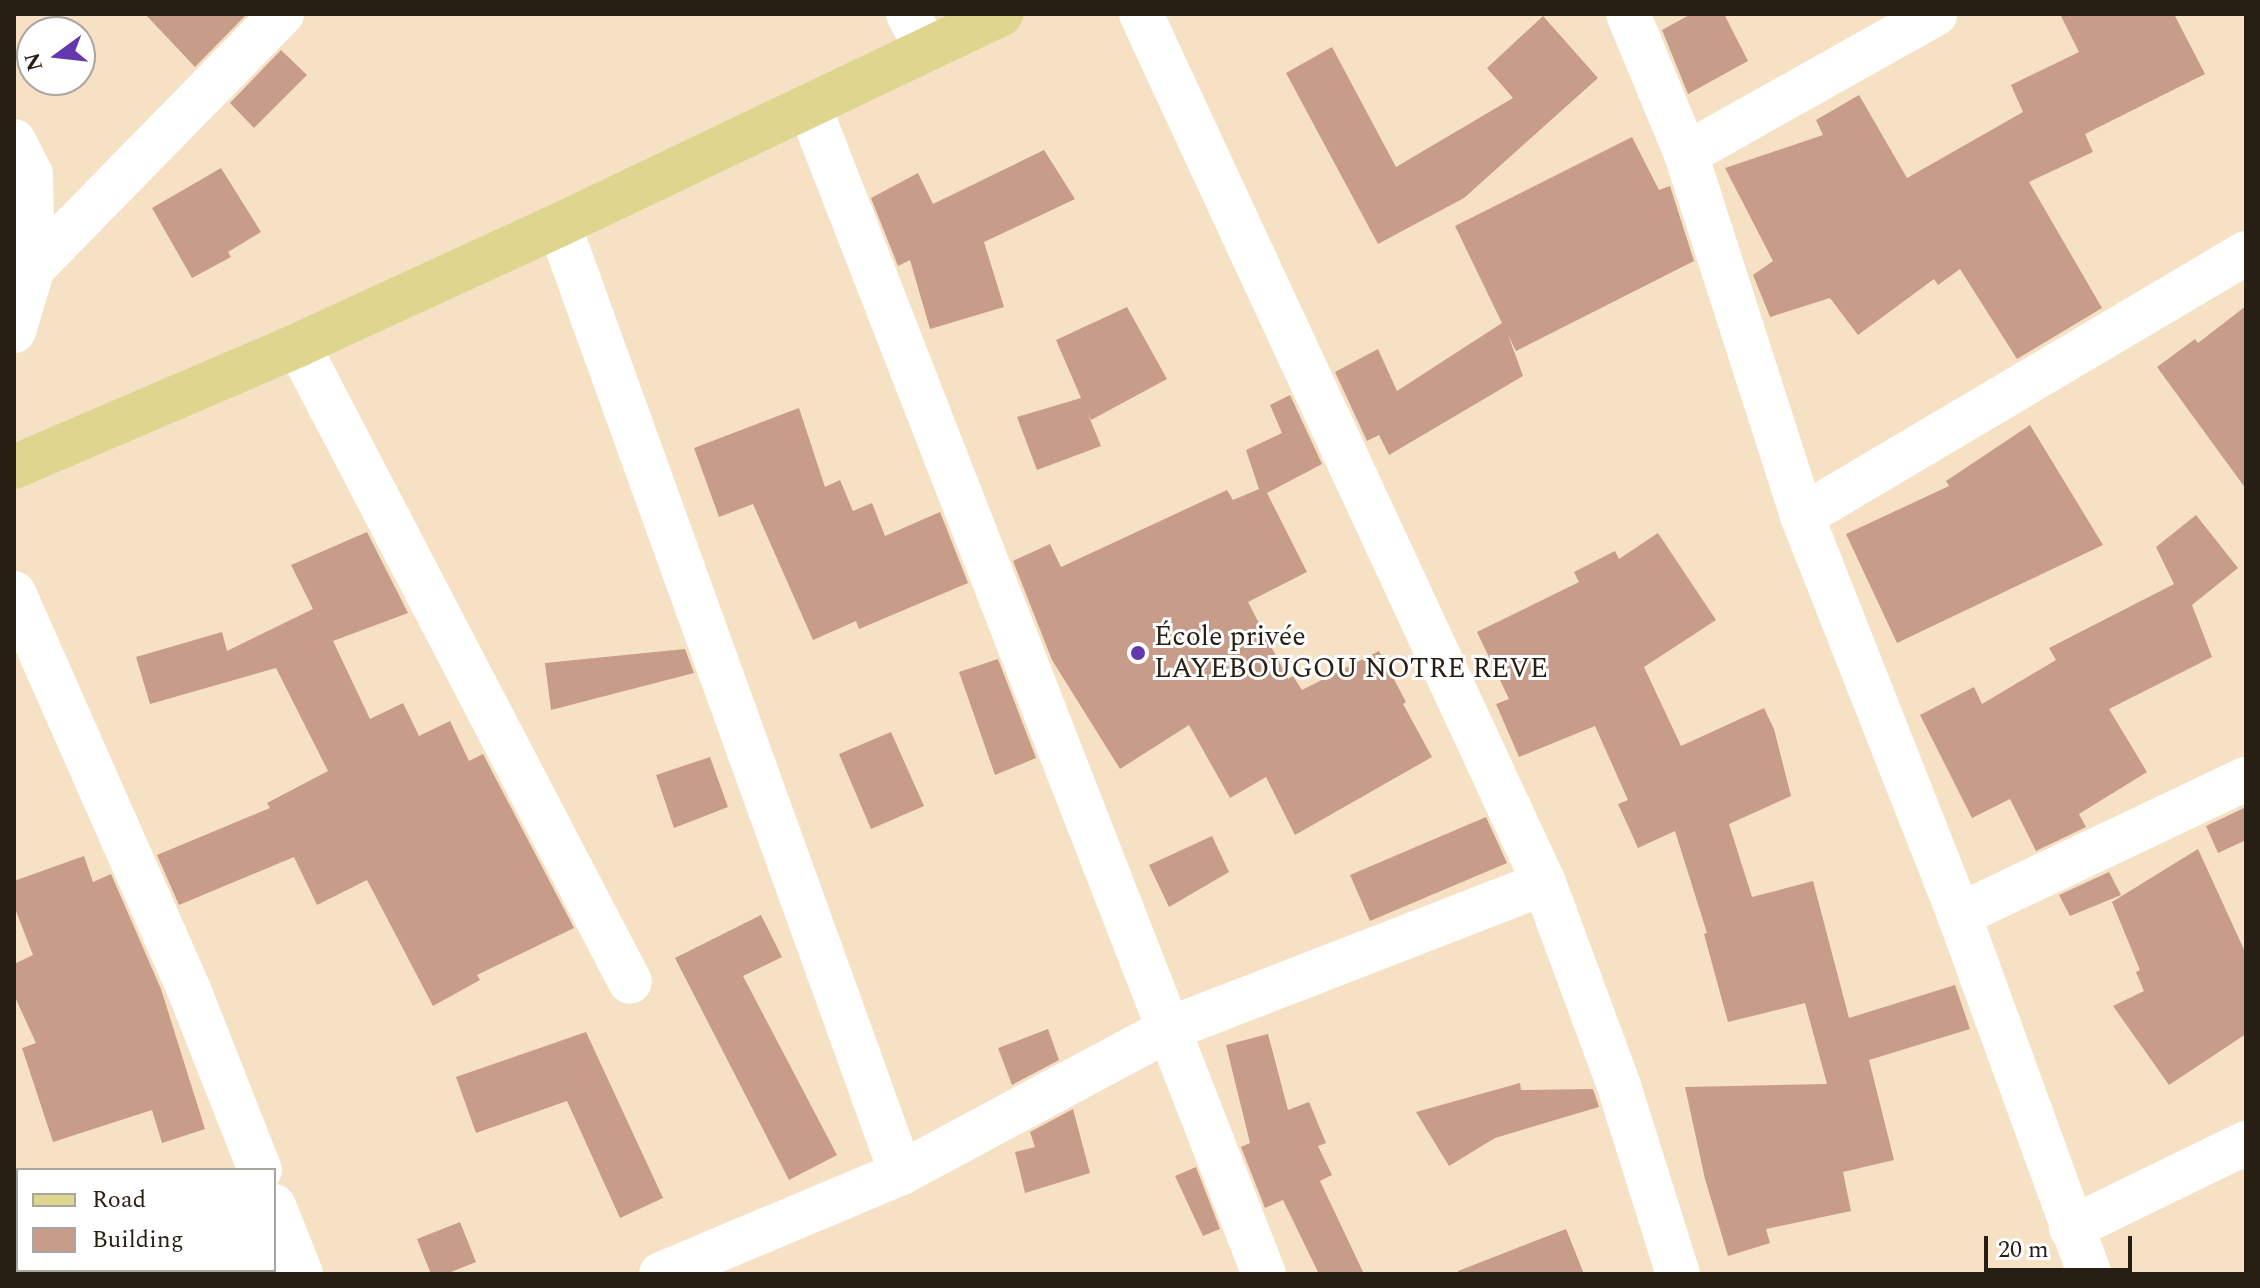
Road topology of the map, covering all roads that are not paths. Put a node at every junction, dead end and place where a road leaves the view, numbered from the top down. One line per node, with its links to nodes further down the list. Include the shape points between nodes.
1 (282, 14): 12 (street)
2 (1001, 14): 6 (main road)
3 (1141, 14): 19 (street)
4 (1628, 14): 9 (street)
5 (1935, 14): 9 (street)
6 (918, 32): 7 (main road)
7 (809, 106): 10 (main road); 22 (street)
8 (14, 141): 12 (street, via 31,174)
9 (1686, 154): 16 (street)
10 (559, 225): 14 (main road); 25 (street)
11 (2246, 253): 16 (street)
12 (33, 268): 13 (street)
13 (14, 331)
14 (298, 345): 15 (main road); 21 (street)
15 (14, 467)
16 (1802, 516): 20 (street)
17 (14, 593): 24 (street, via 191,995)
18 (2246, 779): 20 (street)
19 (1544, 883): 22 (street); 31 (street, via 1619,1086)
20 (1959, 915): 27 (street)
21 (630, 982)
22 (1171, 1028): 25 (street); 30 (street)
23 (2246, 1143): 27 (street)
24 (259, 1168)
25 (901, 1173): 29 (street)
26 (276, 1211): 28 (street)
27 (2071, 1228): 32 (street)
28 (301, 1274)
29 (661, 1274)
30 (1264, 1274)
31 (1678, 1274)
32 (2090, 1274)

